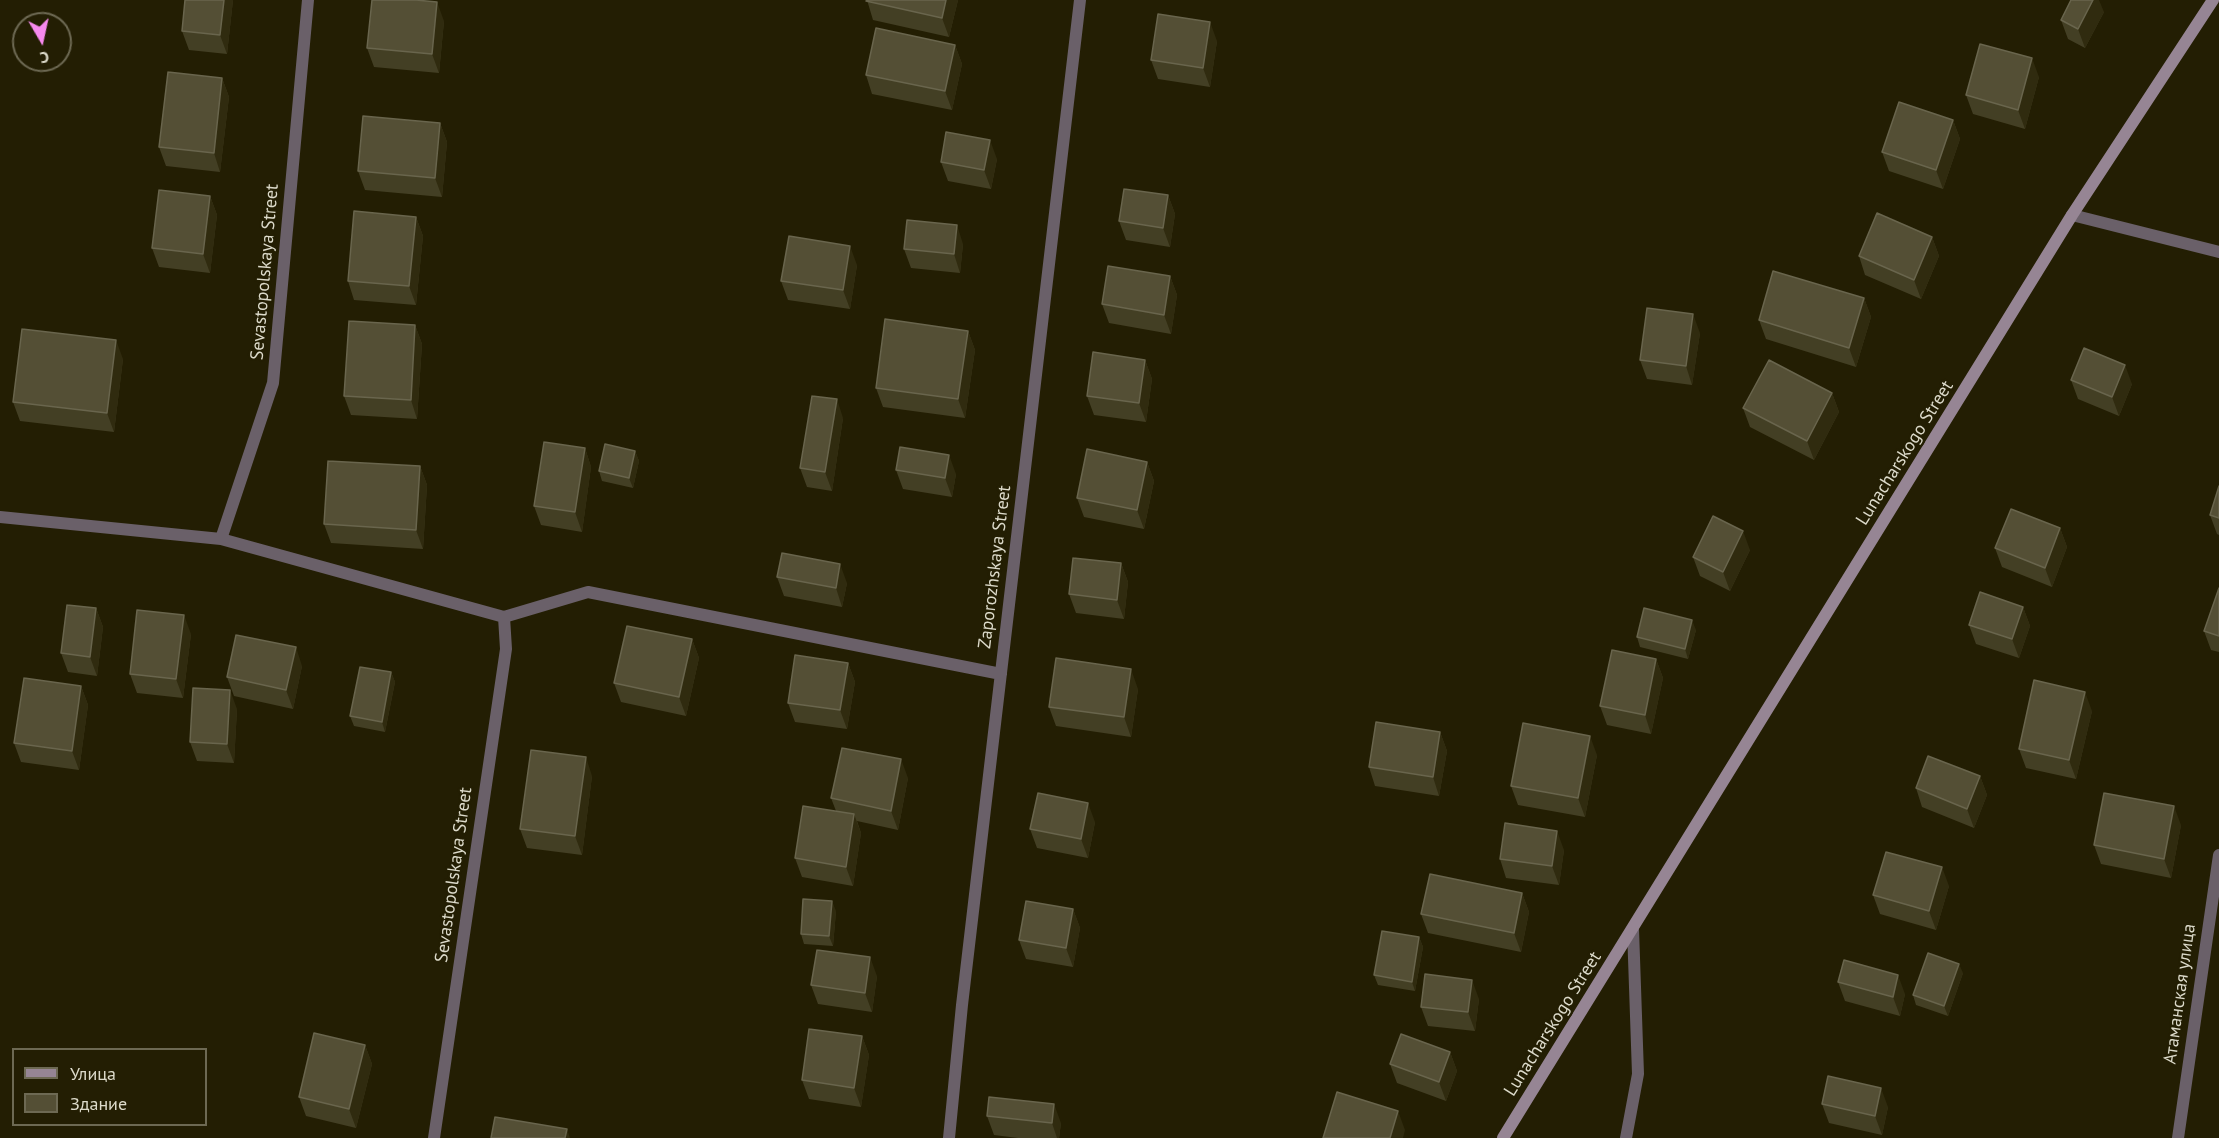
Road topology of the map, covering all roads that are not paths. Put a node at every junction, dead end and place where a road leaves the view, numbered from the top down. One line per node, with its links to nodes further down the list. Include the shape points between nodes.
1 (308, 0): 7 (street, Sevastopolskaya Street, via 273,383)
2 (1080, 0): 9 (street, Zaporozhskaya Street)
3 (2213, 0): 4 (main road, Lunacharskogo Street)
4 (2072, 215): 5 (street); 11 (main road, Lunacharskogo Street)
5 (2219, 252)
6 (0, 517): 7 (street)
7 (221, 539): 8 (street)
8 (504, 616): 9 (street, via 588,592); 12 (street, Sevastopolskaya Street, via 506,649)
9 (1000, 674): 13 (street, Zaporozhskaya Street)
10 (2219, 855): 16 (street, Атаманская улица)
11 (1634, 929): 14 (main road, Lunacharskogo Street); 15 (street, via 1638,1074)
12 (434, 1138)
13 (949, 1138)
14 (1503, 1138)
15 (1626, 1138)
16 (2178, 1138)

